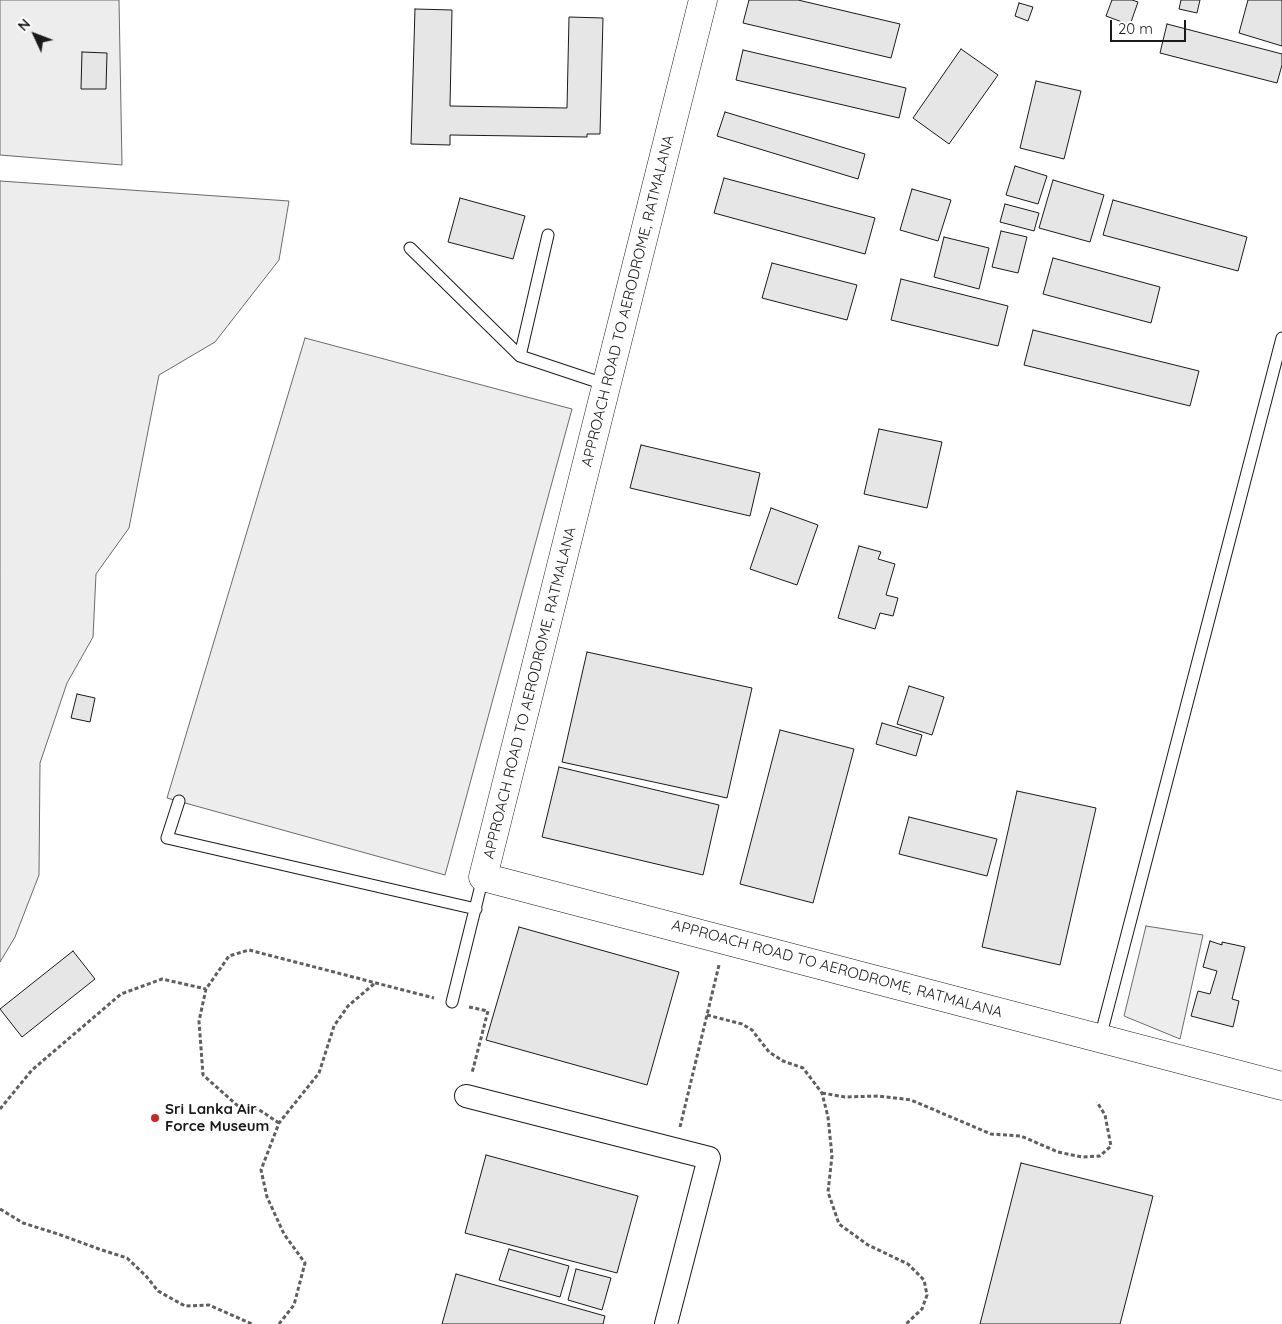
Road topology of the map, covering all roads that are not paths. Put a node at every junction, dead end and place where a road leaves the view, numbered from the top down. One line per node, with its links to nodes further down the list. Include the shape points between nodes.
1 (704, 0): 6 (main road, APPROACH ROAD TO AERODROME, RATMALANA)
2 (548, 235): 5 (lane)
3 (410, 248): 5 (lane)
4 (1282, 338): 11 (lane)
5 (520, 356): 6 (lane)
6 (607, 385): 8 (main road, APPROACH ROAD TO AERODROME, RATMALANA)
7 (179, 801): 9 (lane, via 167,838)
8 (484, 877): 9 (lane); 11 (main road, APPROACH ROAD TO AERODROME, RATMALANA)
9 (476, 909): 10 (lane)
10 (452, 1002)
11 (1100, 1038): 12 (main road, APPROACH ROAD TO AERODROME, RATMALANA)
12 (1282, 1086)
13 (466, 1096): 14 (street, via 709,1158)
14 (666, 1324)

